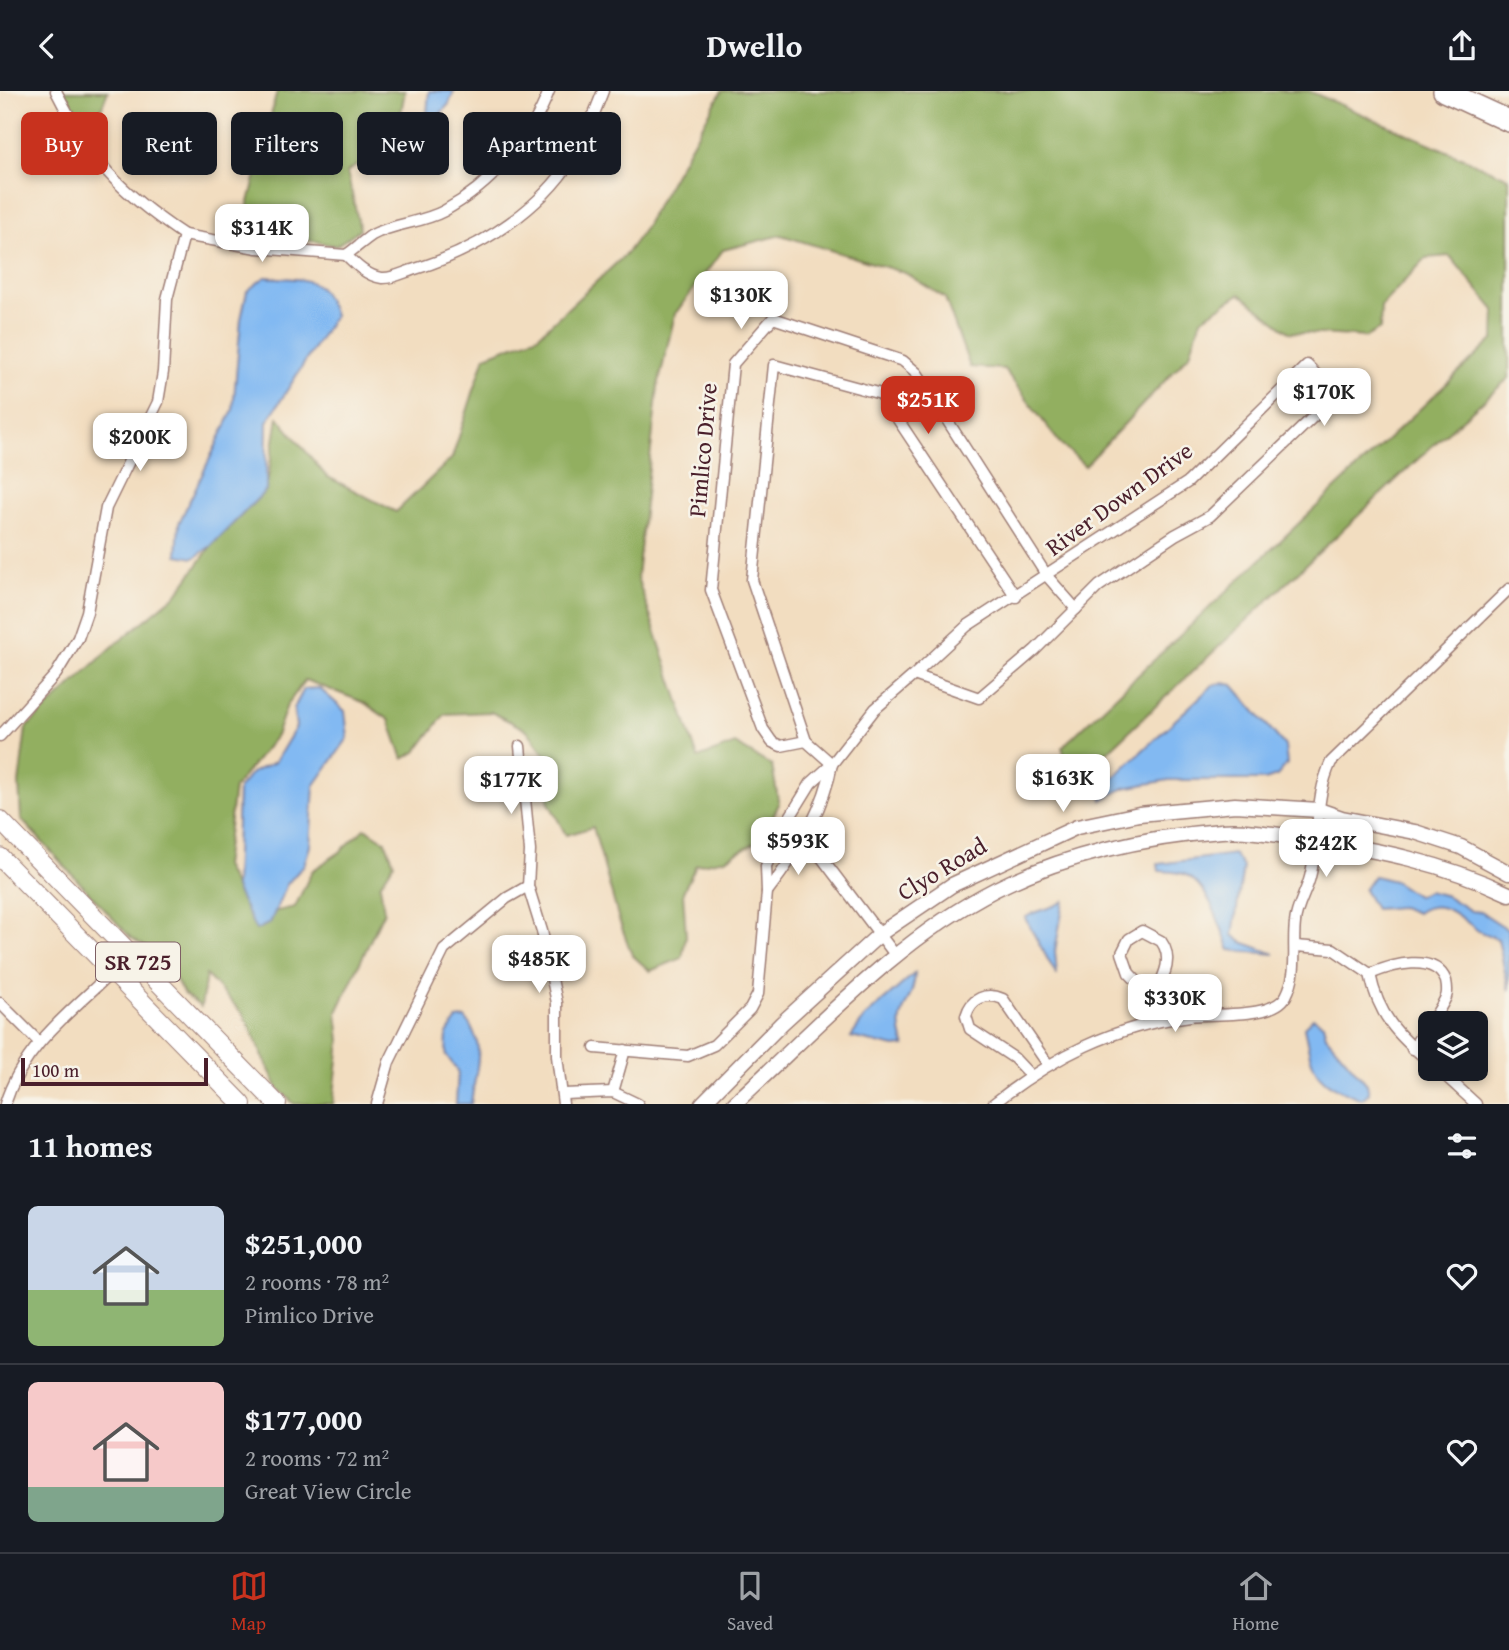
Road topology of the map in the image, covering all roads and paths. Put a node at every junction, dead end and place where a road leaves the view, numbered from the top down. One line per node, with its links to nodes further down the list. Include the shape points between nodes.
1 (56, 91): 6 (street, via 89,152 108,176)
2 (549, 91): 7 (street, via 532,128 480,187 442,212 372,236)
3 (603, 91): 7 (street, via 566,168 496,233 452,259 384,278 369,274)
4 (1444, 91): 5 (highway)
5 (1509, 121)
6 (184, 235): 7 (street, via 257,248); 13 (street, via 167,299 158,402 106,508 87,613 78,638 56,674)
7 (346, 255)
8 (1047, 576): 10 (street, River Down Drive); 11 (street, Pimlico Drive); 11 (street, River Down Drive, via 1188,482 1307,365 1336,395 1210,516 1099,586); 14 (street, Pimlico Drive, via 917,373 903,361 773,318 733,364 711,590 763,729 781,746)
9 (1509, 589): 17 (street, via 1339,752 1323,781)
10 (1016, 597): 12 (street, River Down Drive, via 967,626); 14 (street, via 881,394 774,365 752,580)
11 (1076, 609): 12 (street, River Down Drive, via 979,698)
12 (914, 675): 16 (street, River Down Drive, via 875,709)
13 (0, 736)
14 (806, 741): 16 (street)
15 (520, 746): 24 (street, via 530,851)
16 (832, 764): 19 (street, River Down Drive, via 811,783); 21 (street, River Down Drive, via 827,794)
17 (1319, 810): 20 (street); 23 (street, Clyo Road, via 1461,847); 27 (street, Clyo Road, via 1235,804 1139,814 1077,827 964,878)
18 (0, 820): 29 (main road, SR 725)
19 (782, 830): 21 (street); 25 (street, River Down Drive, via 766,866)
20 (1315, 841): 26 (street, Clyo Road, via 1397,853 1464,873); 28 (street, via 1311,876 1295,919); 30 (street, Clyo Road, via 1224,831 1156,839 1070,859 996,889)
21 (800, 842): 25 (street, River Down Drive); 27 (street, via 822,858)
22 (0, 857): 31 (main road, SR 725)
23 (1509, 873)
24 (528, 886): 45 (street, via 557,1003); 49 (street, via 444,950 389,1062)
25 (767, 892): 39 (street, River Down Drive, via 758,994 750,1009 702,1052 688,1056)
26 (1509, 894)
27 (881, 933): 30 (street); 51 (street, Clyo Road)
28 (1296, 946): 32 (street, via 1334,949); 35 (street, via 1293,979 1277,1006)
29 (130, 954): 31 (street); 48 (main road, SR 725)
30 (896, 956): 52 (street, Clyo Road)
31 (112, 973): 36 (street); 47 (main road, SR 725)
32 (1370, 974): 38 (street, via 1387,1022); 38 (street, via 1422,964 1443,976 1446,998)
33 (1153, 997): 33 (street, via 1129,973 1122,953 1129,939 1142,931 1161,941 1168,956); 35 (street)
34 (0, 1003): 36 (street)
35 (1159, 1021): 41 (street, via 1113,1034)
36 (39, 1042): 46 (street, via 16,1074)
37 (595, 1048): 39 (street, River Down Drive)
38 (1412, 1049): 40 (street)
39 (625, 1050): 44 (street)
40 (1418, 1053)
41 (1047, 1063): 42 (street); 42 (street, via 1003,999 989,995 975,1001 966,1016 970,1029 1014,1058)
42 (1030, 1075): 53 (street)
43 (1451, 1081): 54 (street)
44 (613, 1092): 45 (street); 50 (street)
45 (563, 1099)
46 (5, 1104)
47 (242, 1104)
48 (277, 1104)
49 (377, 1104)
50 (638, 1104)
51 (702, 1104)
52 (734, 1104)
53 (993, 1104)
54 (1476, 1104)

